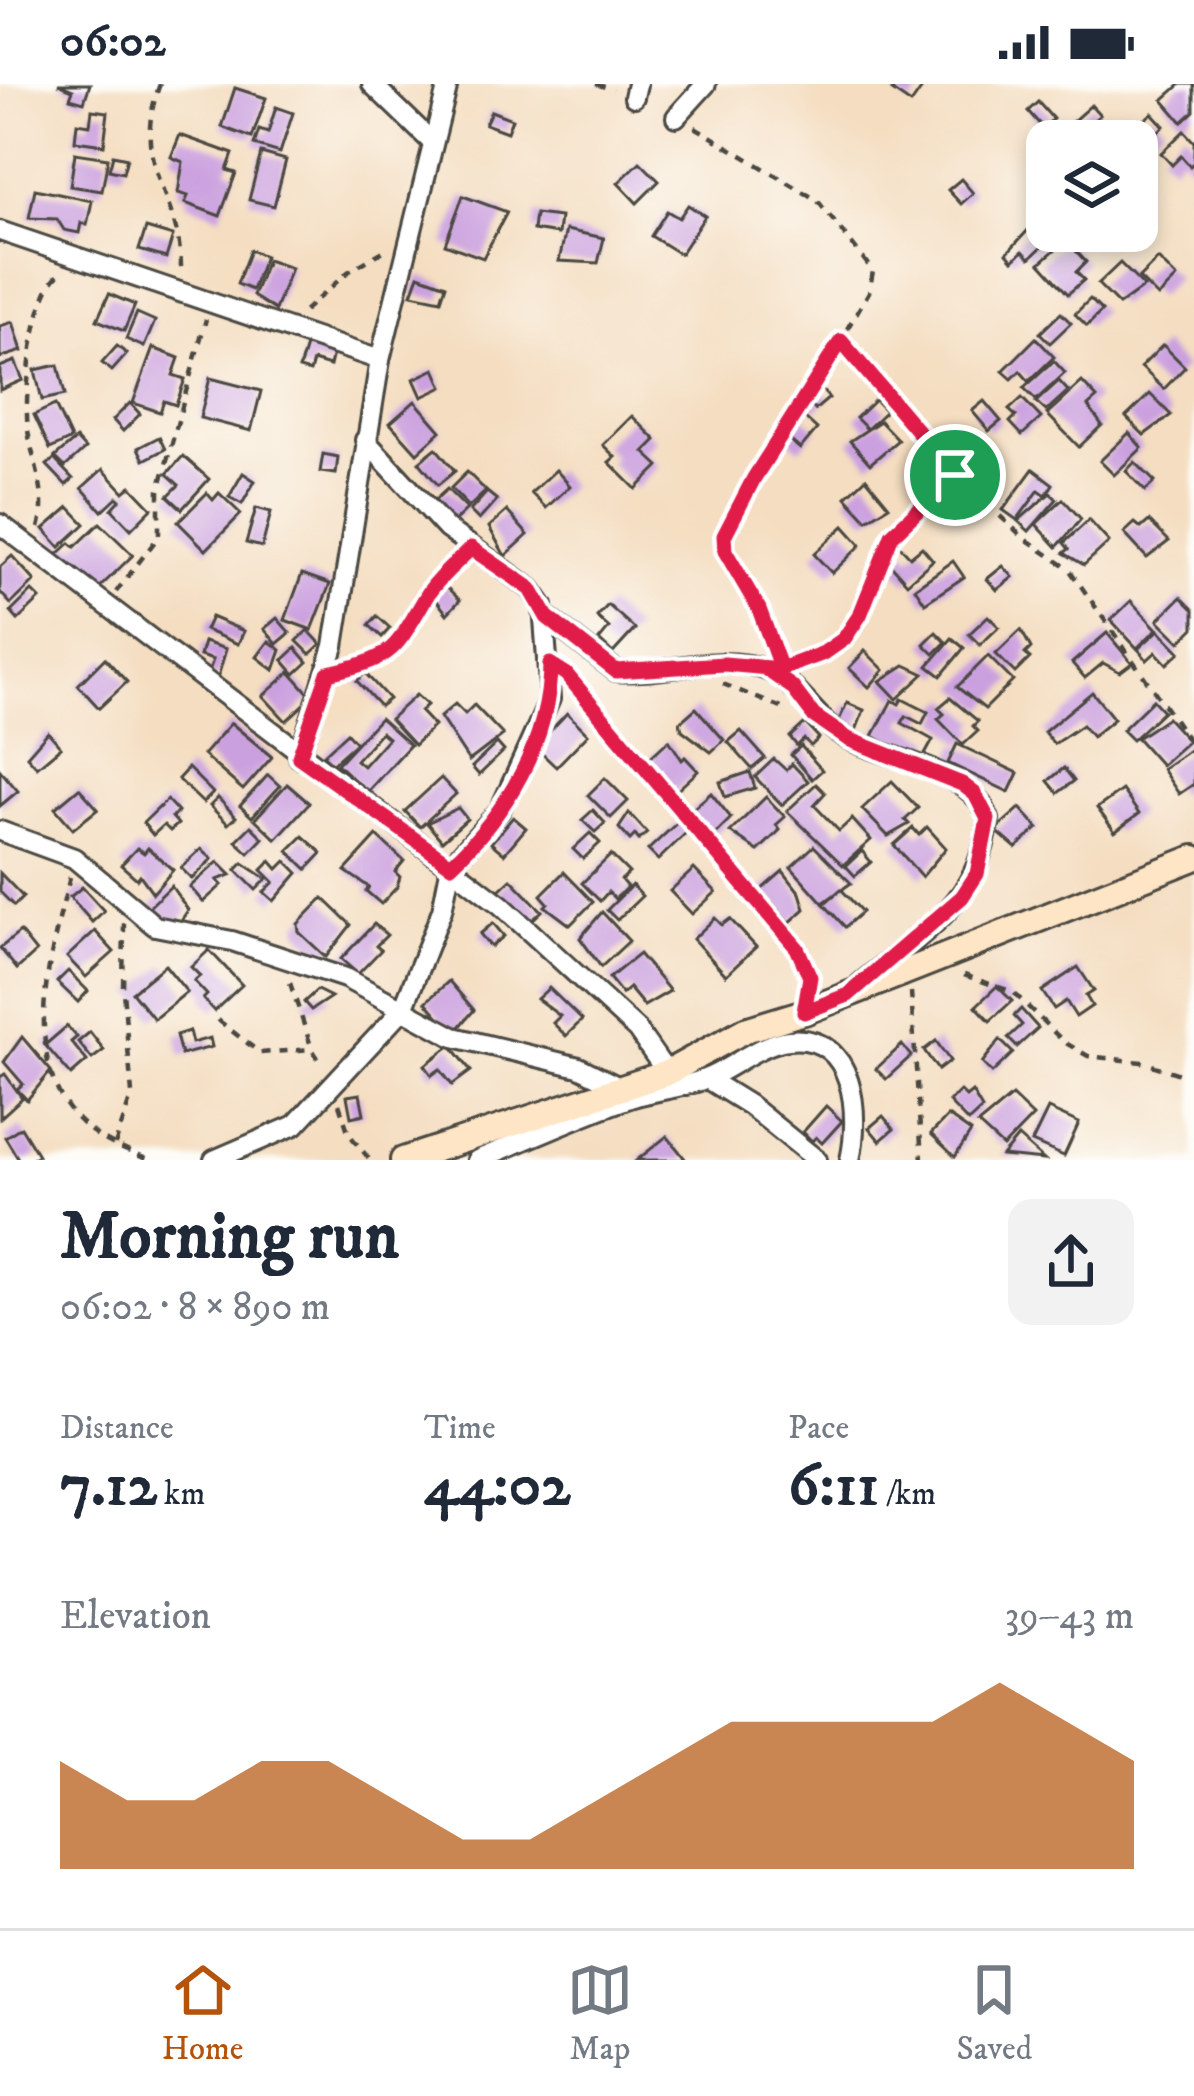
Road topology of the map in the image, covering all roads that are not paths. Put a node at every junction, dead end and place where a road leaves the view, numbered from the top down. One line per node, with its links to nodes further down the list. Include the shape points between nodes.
1 (372, 84): 5 (street)
2 (448, 84): 5 (street)
3 (706, 84): 4 (street)
4 (676, 117)
5 (432, 142): 7 (street)
6 (0, 231): 7 (street)
7 (380, 361): 8 (street)
8 (365, 440): 10 (street, via 447,530 531,589); 11 (street, via 328,673)
9 (0, 524): 11 (street)
10 (547, 617): 14 (street, via 550,698 543,723 500,810); 15 (street, via 616,671 766,669 825,725 975,794 988,819 977,874 962,897)
11 (299, 757): 14 (street)
12 (0, 831): 16 (street, via 74,858 155,926 345,978)
13 (1194, 858): 15 (street)
14 (451, 865): 16 (street); 17 (street, via 637,1030)
15 (848, 995): 17 (street, via 745,1030)
16 (404, 1009): 19 (street, via 454,1037 579,1067); 20 (street, via 276,1137)
17 (667, 1073): 19 (street)
18 (706, 1078): 22 (street, via 618,1102); 23 (street); 24 (street, via 786,1040 806,1041 850,1078 857,1123)
19 (621, 1088): 21 (street)
20 (214, 1160)
21 (403, 1160)
22 (477, 1160)
23 (818, 1160)
24 (850, 1160)

